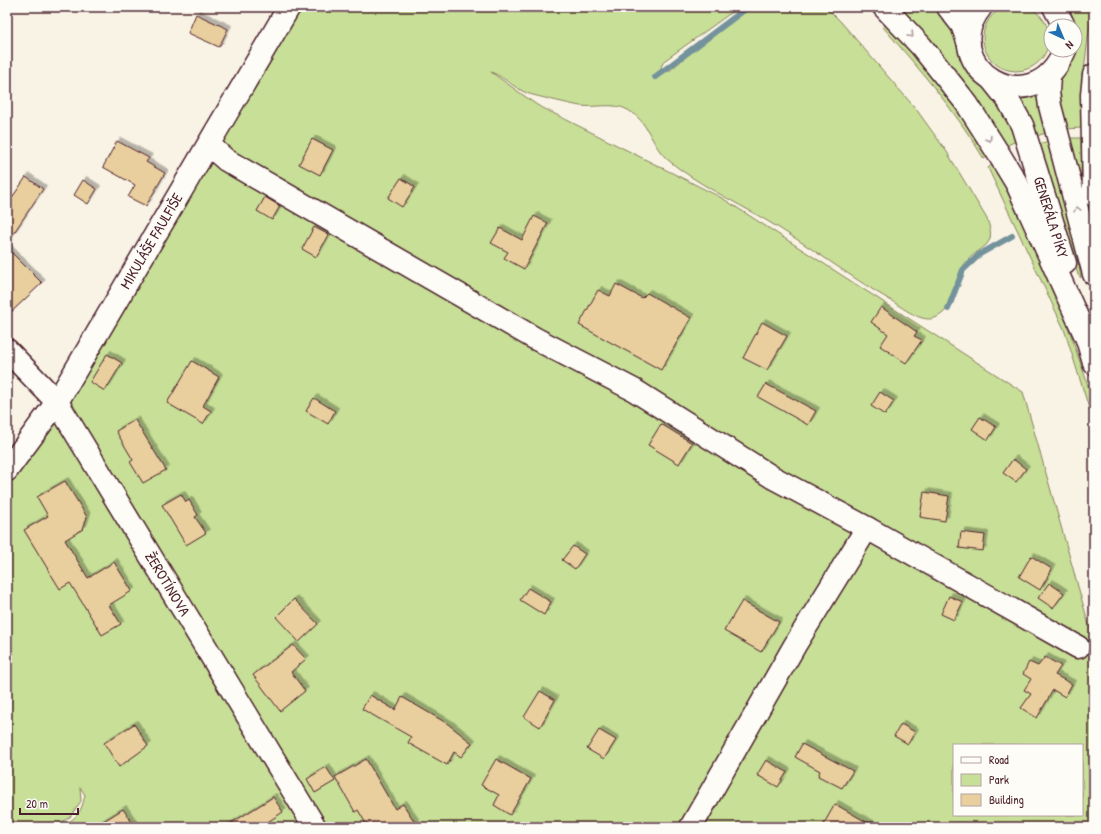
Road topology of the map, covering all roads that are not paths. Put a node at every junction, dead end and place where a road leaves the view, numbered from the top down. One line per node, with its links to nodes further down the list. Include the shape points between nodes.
1 (289, 7): 10 (main road, MIKULÁŠE FAULFIŠE)
2 (884, 7): 13 (main road, one-way to 13, via 921,46 962,98 1000,156 1017,184)
3 (948, 7): 5 (main road, GENERÁLA PÍKY, via 962,25)
4 (981, 7): 5 (main road, via 970,29)
5 (969, 44): 9 (main road, GENERÁLA PÍKY, via 972,58 980,70)
6 (1062, 58): 8 (main road)
7 (1094, 75): 11 (main road)
8 (1049, 76): 9 (main road, via 1036,84 1021,87 1006,86); 12 (main road, GENERÁLA PÍKY, one-way to 8, via 1050,106)
9 (992, 80): 13 (main road, GENERÁLA PÍKY, via 1008,100 1022,125)
10 (210, 145): 16 (main road, MIKULÁŠE FAULFIŠE); 18 (main road, via 226,160 536,339 634,390 772,477)
11 (1094, 195)
12 (1094, 274)
13 (1087, 338): 15 (main road, GENERÁLA PÍKY)
14 (7, 350): 16 (main road, ŽEROTÍNOVA)
15 (1094, 363)
16 (57, 402): 17 (main road, MIKULÁŠE FAULFIŠE); 20 (main road, ŽEROTÍNOVA)
17 (7, 470)
18 (867, 528): 19 (main road); 21 (main road, via 795,645)
19 (1078, 647)
20 (314, 827)
21 (691, 827)

